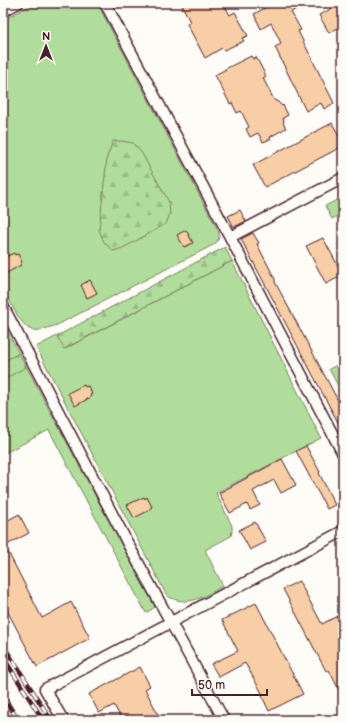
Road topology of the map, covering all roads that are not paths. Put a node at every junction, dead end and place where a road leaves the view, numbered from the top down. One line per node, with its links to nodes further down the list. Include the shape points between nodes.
1 (18, 3): 3 (lane)
2 (105, 3): 5 (lane)
3 (3, 11)
4 (343, 178): 5 (lane)
5 (230, 237): 7 (lane)
6 (3, 306): 9 (lane)
7 (343, 454)
8 (343, 531): 9 (lane)
9 (171, 622): 10 (lane, via 45,689); 11 (lane)
10 (64, 720)
11 (224, 720)

